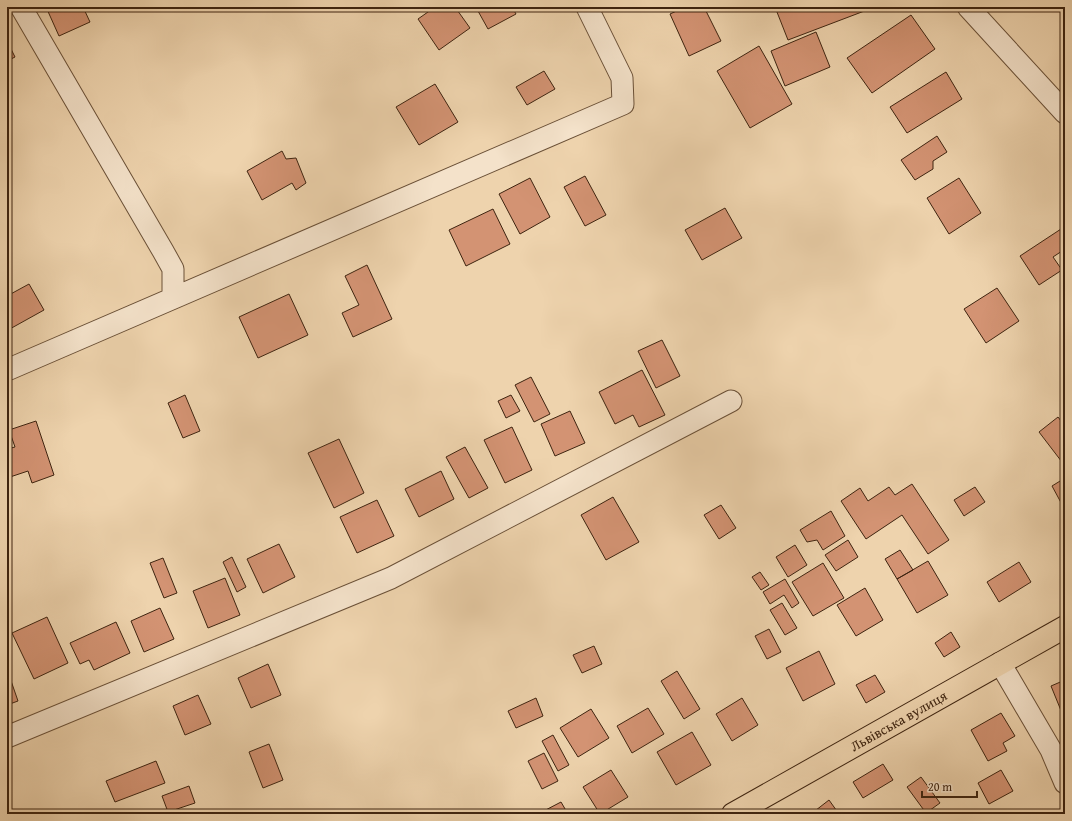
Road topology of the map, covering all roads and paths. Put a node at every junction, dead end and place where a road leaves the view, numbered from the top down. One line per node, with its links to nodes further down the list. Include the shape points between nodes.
1 (21, 7): 5 (street, via 164,251 173,269)
2 (587, 7): 5 (street, via 622,78 623,104)
3 (968, 7): 4 (street)
4 (1065, 113)
5 (173, 298): 6 (street)
6 (7, 370)
7 (731, 401): 10 (street, via 391,578)
8 (1065, 628): 9 (main road, Львівська вулиця)
9 (1000, 663): 11 (street, via 1051,750); 12 (main road, Львівська вулиця)
10 (7, 737)
11 (1065, 783)
12 (733, 814)

